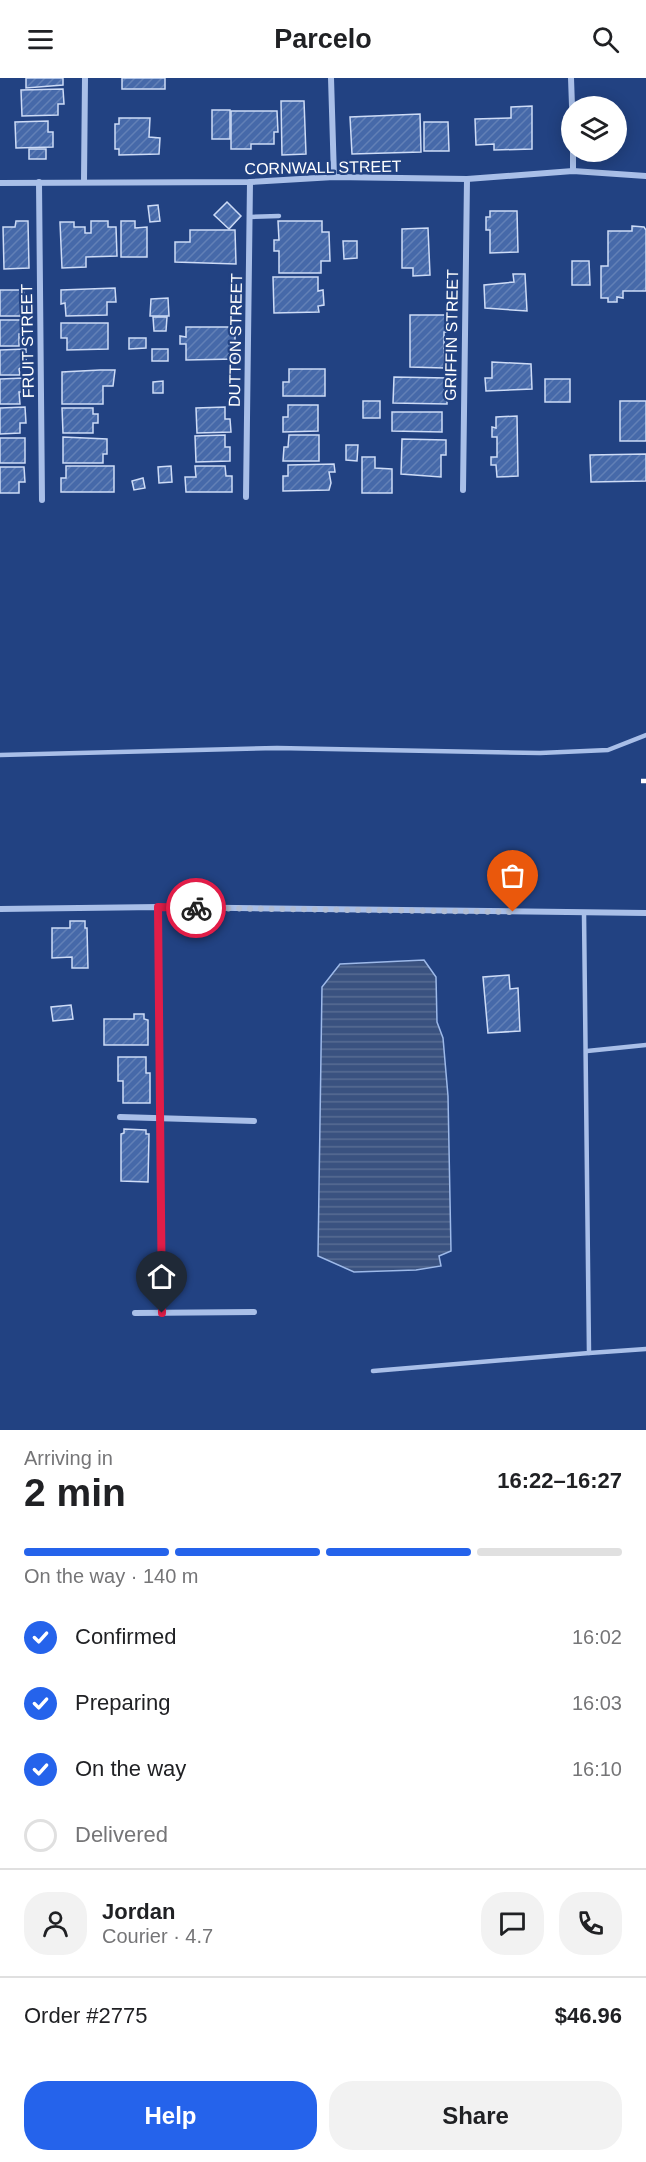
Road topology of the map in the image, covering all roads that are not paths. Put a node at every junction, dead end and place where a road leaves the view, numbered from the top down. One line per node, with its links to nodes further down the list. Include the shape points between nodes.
1 (84, 78): 10 (street)
2 (331, 78): 8 (street)
3 (571, 78): 4 (street)
4 (572, 96)
5 (573, 162): 6 (street)
6 (573, 171): 7 (street, CORNWALL STREET); 9 (street, CORNWALL STREET)
7 (646, 176)
8 (334, 177): 9 (street, CORNWALL STREET); 12 (street, CORNWALL STREET)
9 (466, 179): 16 (street, GRIFFIN STREET)
10 (84, 181): 11 (street, CORNWALL STREET); 12 (street, CORNWALL STREET)
11 (39, 182): 13 (street, CORNWALL STREET); 18 (street, FRUIT STREET)
12 (250, 182): 15 (street, DUTTON STREET)
13 (0, 183)
14 (279, 216): 15 (lane)
15 (250, 217): 17 (street, DUTTON STREET)
16 (463, 490)
17 (246, 497)
18 (42, 500)
19 (646, 735): 20 (lane, via 608,750 540,753 277,748)
20 (0, 755)
21 (158, 907): 22 (street); 23 (street); 28 (street)
22 (0, 909)
23 (584, 913): 24 (street); 26 (lane)
24 (646, 913)
25 (646, 1045): 26 (lane)
26 (587, 1051): 34 (lane)
27 (120, 1117): 28 (street)
28 (160, 1120): 29 (street); 32 (street)
29 (254, 1121)
30 (135, 1312): 32 (street)
31 (254, 1312): 32 (street)
32 (162, 1313)
33 (646, 1349): 34 (lane)
34 (589, 1353): 35 (lane)
35 (373, 1371)

